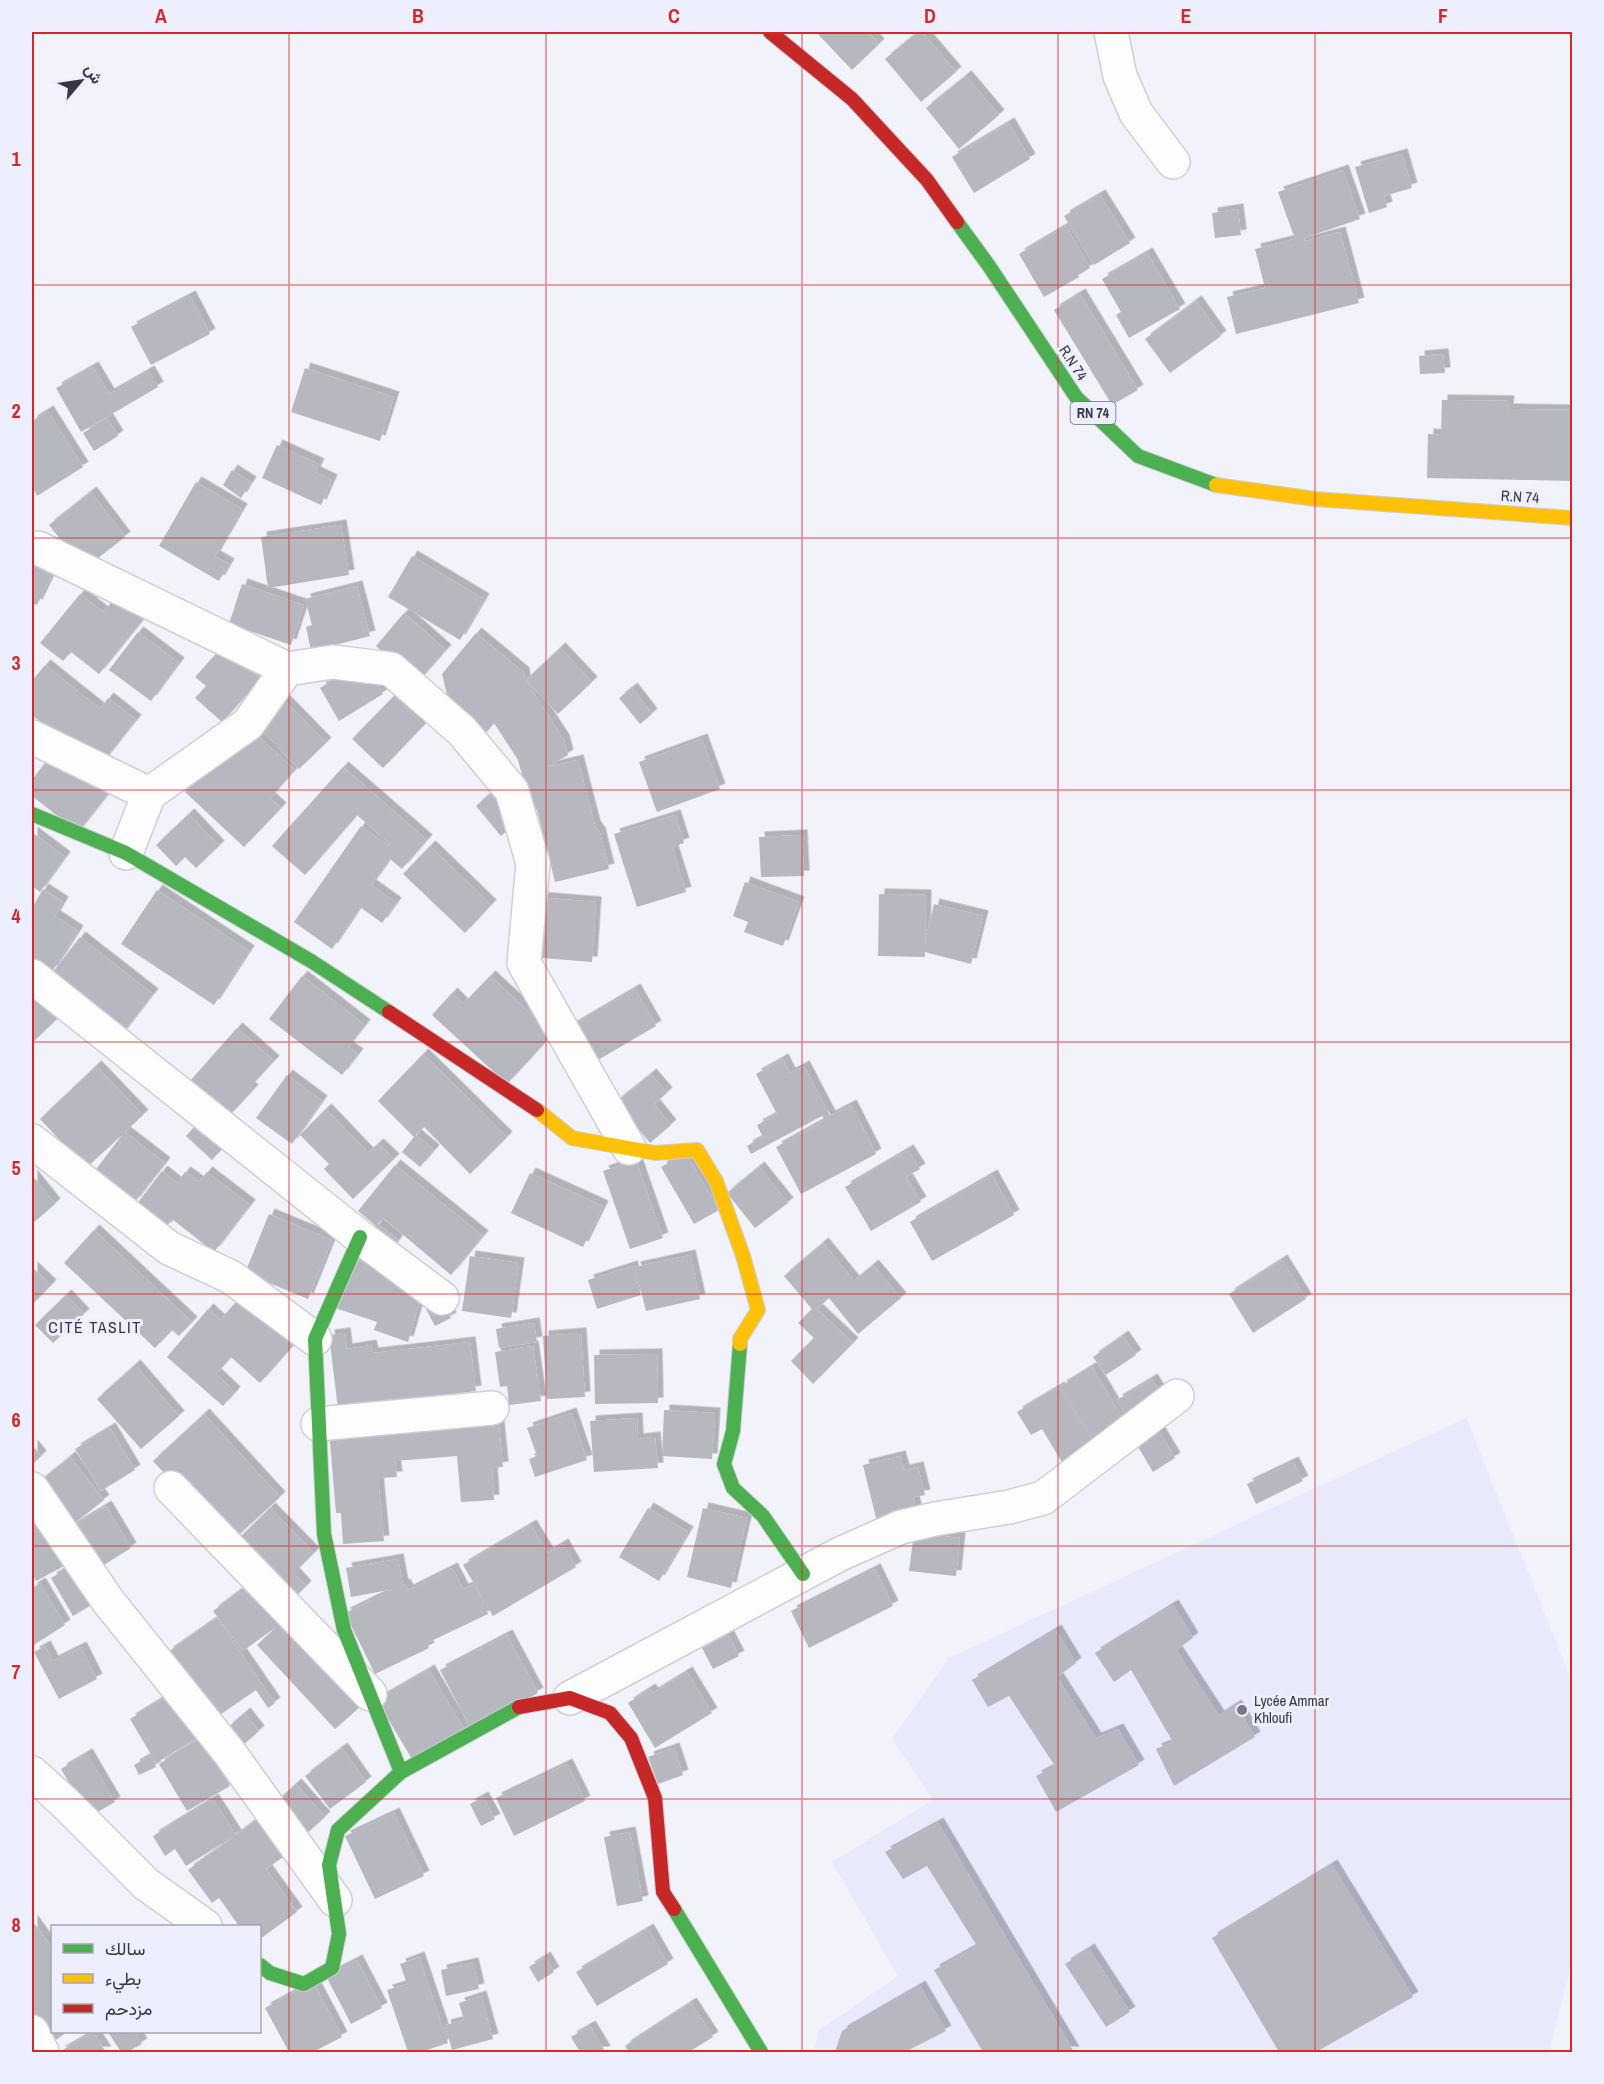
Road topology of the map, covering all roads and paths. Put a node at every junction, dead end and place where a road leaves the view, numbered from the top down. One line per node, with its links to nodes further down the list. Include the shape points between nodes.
1 (770, 32): 4 (street, R.N 74 / RN 74, via 852,99 927,180 1076,398 1138,456 1215,485 1315,499)
2 (1111, 32): 3 (street, via 1120,76 1136,113)
3 (1173, 162)
4 (1572, 518)
5 (38, 548): 6 (street)
6 (287, 669): 8 (street, via 248,724); 13 (street, via 333,662 391,669 462,731 512,791 533,863 524,963)
7 (32, 737): 8 (street)
8 (149, 794): 10 (street)
9 (32, 814): 10 (street)
10 (126, 853): 13 (street, via 310,961 534,1108 572,1138)
11 (32, 976): 14 (street)
12 (32, 1141): 16 (street, via 169,1248 231,1278)
13 (629, 1149): 22 (street, via 655,1153 697,1150 716,1181 758,1310 741,1339 733,1431 724,1464 733,1488 763,1516)
14 (360, 1237): 15 (street); 16 (street)
15 (441, 1298)
16 (315, 1339): 19 (street)
17 (1177, 1396): 22 (street, via 1043,1498 902,1527)
18 (492, 1408): 19 (street)
19 (318, 1424): 23 (street, via 324,1534 344,1630)
20 (171, 1488): 23 (street)
21 (32, 1489): 27 (street, via 108,1601 229,1752)
22 (803, 1574): 24 (street)
23 (370, 1695): 25 (street)
24 (570, 1698): 25 (street, via 516,1707); 32 (street, via 610,1713 632,1738 655,1798 663,1892)
25 (401, 1772): 27 (street, via 338,1830 329,1865)
26 (32, 1773): 28 (street, via 146,1884)
27 (335, 1900): 29 (street, via 339,1934 332,1968 304,1984)
28 (204, 1925)
29 (261, 1966)
30 (32, 2032): 31 (street)
31 (42, 2052)
32 (761, 2052)

